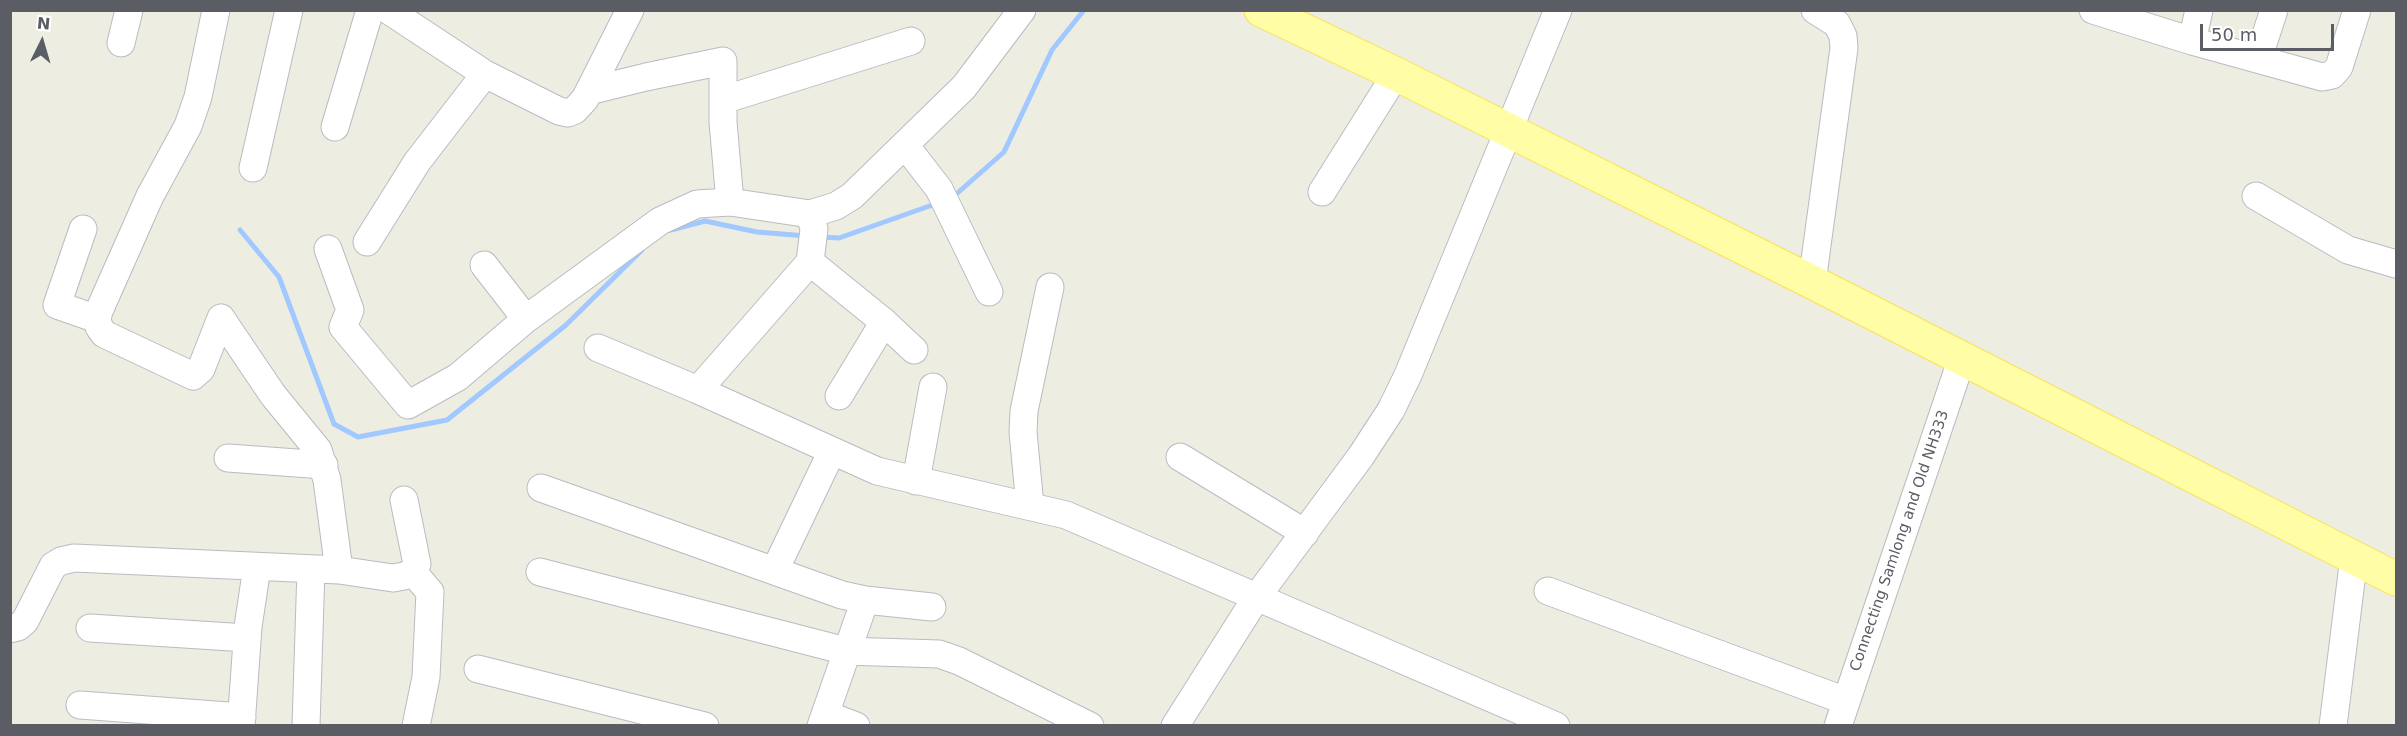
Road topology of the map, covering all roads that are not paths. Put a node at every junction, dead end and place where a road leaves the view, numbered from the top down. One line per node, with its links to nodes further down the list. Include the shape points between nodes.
1 (129, 10): 17 (street)
2 (216, 10): 39 (street, via 188,126 150,196)
3 (289, 10): 26 (street)
4 (370, 10): 23 (street)
5 (388, 10): 19 (street)
6 (630, 10): 21 (street)
7 (1022, 10): 25 (street, via 964,87)
8 (1261, 10): 20 (main road)
9 (1558, 10): 24 (street)
10 (1815, 10): 36 (street, via 1837,24 1844,48)
11 (2199, 10): 16 (street)
12 (2274, 10): 18 (street)
13 (2357, 10): 18 (street, via 2339,67 2332,75 2322,77)
14 (2105, 12): 16 (street)
15 (911, 41): 22 (street)
16 (2193, 41): 18 (street)
17 (121, 43)
18 (2258, 59)
19 (484, 74): 21 (street, via 567,113 575,110); 32 (street, via 417,162)
20 (1396, 74): 24 (main road); 27 (street)
21 (589, 91): 22 (street, via 723,61)
22 (723, 100): 29 (street)
23 (335, 127)
24 (1507, 130): 36 (main road); 56 (street, via 1391,410)
25 (905, 146): 31 (street, via 836,206); 38 (street, via 943,198)
26 (252, 168)
27 (1322, 192)
28 (2256, 195): 34 (street, via 2348,250)
29 (730, 202): 31 (street); 40 (street, via 697,204 660,221)
30 (83, 230): 39 (street, via 57,305)
31 (812, 239): 41 (street); 46 (street)
32 (367, 242)
33 (328, 249): 40 (street, via 350,310 343,327 408,405 458,377)
34 (2397, 264)
35 (484, 265): 40 (street)
36 (1812, 282): 44 (main road)
37 (1050, 287): 55 (street, via 1024,411)
38 (988, 292)
39 (97, 319): 51 (street, via 104,333 193,375 201,369 221,318 273,395 318,450)
40 (526, 319)
41 (884, 322): 43 (street); 47 (street)
42 (598, 348): 46 (street)
43 (914, 350)
44 (1962, 357): 57 (main road); 75 (street, Connecting Samlong and Old NH333)
45 (933, 387): 52 (street)
46 (698, 390): 48 (street)
47 (838, 396)
48 (832, 451): 52 (street, via 877,471); 61 (street)
49 (1180, 457): 56 (street)
50 (228, 458): 51 (street)
51 (324, 465): 60 (street)
52 (916, 481): 55 (street)
53 (541, 488): 61 (street)
54 (404, 500): 62 (street, via 417,564)
55 (1030, 506): 66 (street, via 1066,514)
56 (1305, 533): 66 (street)
57 (2354, 557): 64 (main road); 85 (street)
58 (257, 567): 59 (street); 70 (street, via 74,558 61,561 53,566 25,621); 71 (street)
59 (311, 569): 60 (street); 78 (street)
60 (339, 570): 62 (street, via 393,578)
61 (775, 570): 67 (street)
62 (413, 572): 79 (street, via 430,592 426,677)
63 (540, 572): 72 (street)
64 (2397, 579)
65 (1548, 591): 75 (street)
66 (1256, 597): 83 (street); 84 (street)
67 (865, 600): 68 (street); 72 (street)
68 (932, 607)
69 (90, 628): 71 (street)
70 (10, 629)
71 (247, 638): 77 (street)
72 (846, 651): 76 (street); 82 (street, via 939,654)
73 (478, 669): 80 (street)
74 (80, 705): 77 (street)
75 (1842, 713)
76 (823, 720): 81 (street)
77 (242, 721)
78 (306, 726)
79 (416, 726)
80 (705, 726)
81 (856, 726)
82 (1090, 726)
83 (1175, 726)
84 (1556, 726)
85 (2333, 726)

